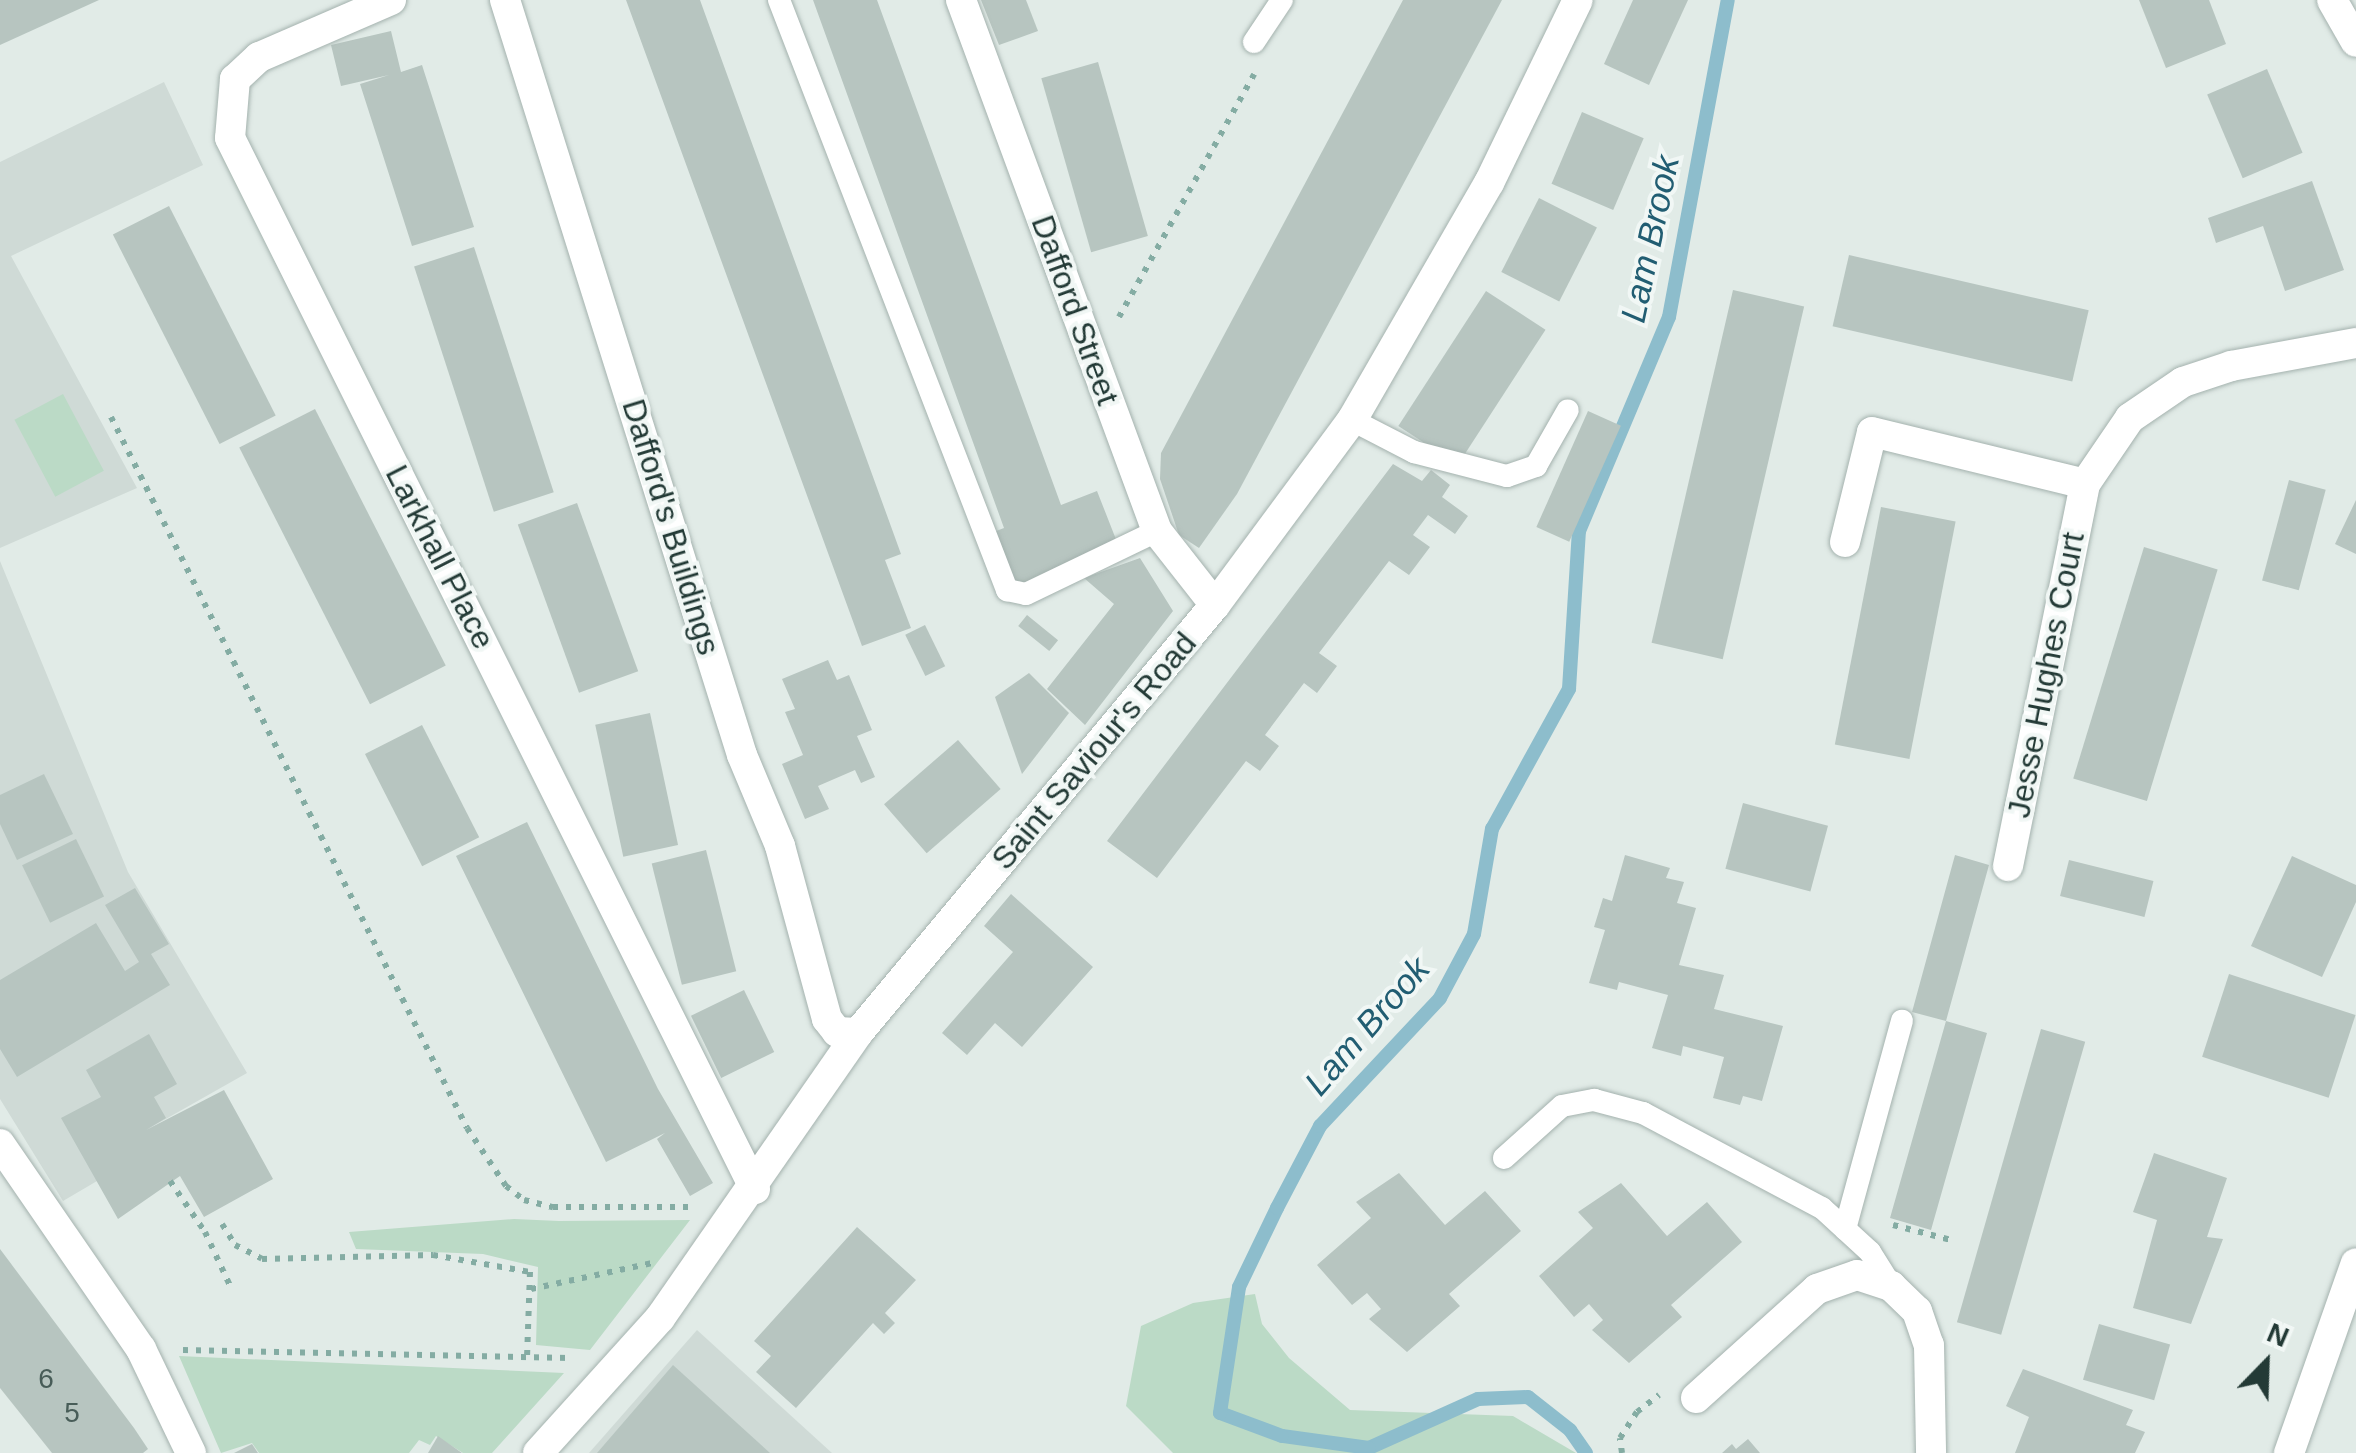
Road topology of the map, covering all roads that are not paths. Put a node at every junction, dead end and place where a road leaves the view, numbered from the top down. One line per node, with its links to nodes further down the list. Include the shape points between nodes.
1 (391, 0): 22 (street, Larkhall Place, via 260,57 235,79 230,138)
2 (505, 0): 19 (street, Dafford's Buildings, via 742,755 780,846 827,1019 837,1032)
3 (779, 0): 14 (lane, via 1007,590 1026,594)
4 (961, 0): 14 (street, Dafford Street)
5 (1282, 0): 8 (lane)
6 (1578, 0): 12 (street, Saint Saviour's Road, via 1490,183)
7 (2332, 0): 9 (street)
8 (1256, 39)
9 (2356, 42)
10 (2356, 343): 13 (street, Jesse Hughes Court, via 2231,366 2183,382 2130,418)
11 (1568, 410): 12 (lane, via 1536,466 1507,476 1414,452)
12 (1352, 420): 16 (street, Saint Saviour's Road)
13 (2084, 484): 15 (street, via 1872,432); 17 (street, Jesse Hughes Court)
14 (1157, 531): 16 (street, Dafford Street)
15 (1845, 542)
16 (1215, 605): 19 (street, Saint Saviour's Road)
17 (2008, 866)
18 (1902, 1022): 23 (lane)
19 (858, 1033): 22 (street, Saint Saviour's Road)
20 (0, 1144): 28 (street, via 142,1349)
21 (1504, 1158): 23 (lane, via 1562,1106 1594,1100 1643,1112 1822,1208)
22 (754, 1188): 29 (street, Saint Saviour's Road, via 699,1269)
23 (1845, 1229): 25 (lane)
24 (2356, 1263): 26 (street)
25 (1891, 1286): 27 (street, via 1857,1275 1817,1289); 30 (street, via 1917,1312 1929,1345)
26 (2342, 1334): 31 (street)
27 (1696, 1398)
28 (191, 1453)
29 (538, 1453)
30 (1932, 1453)
31 (2289, 1453)

